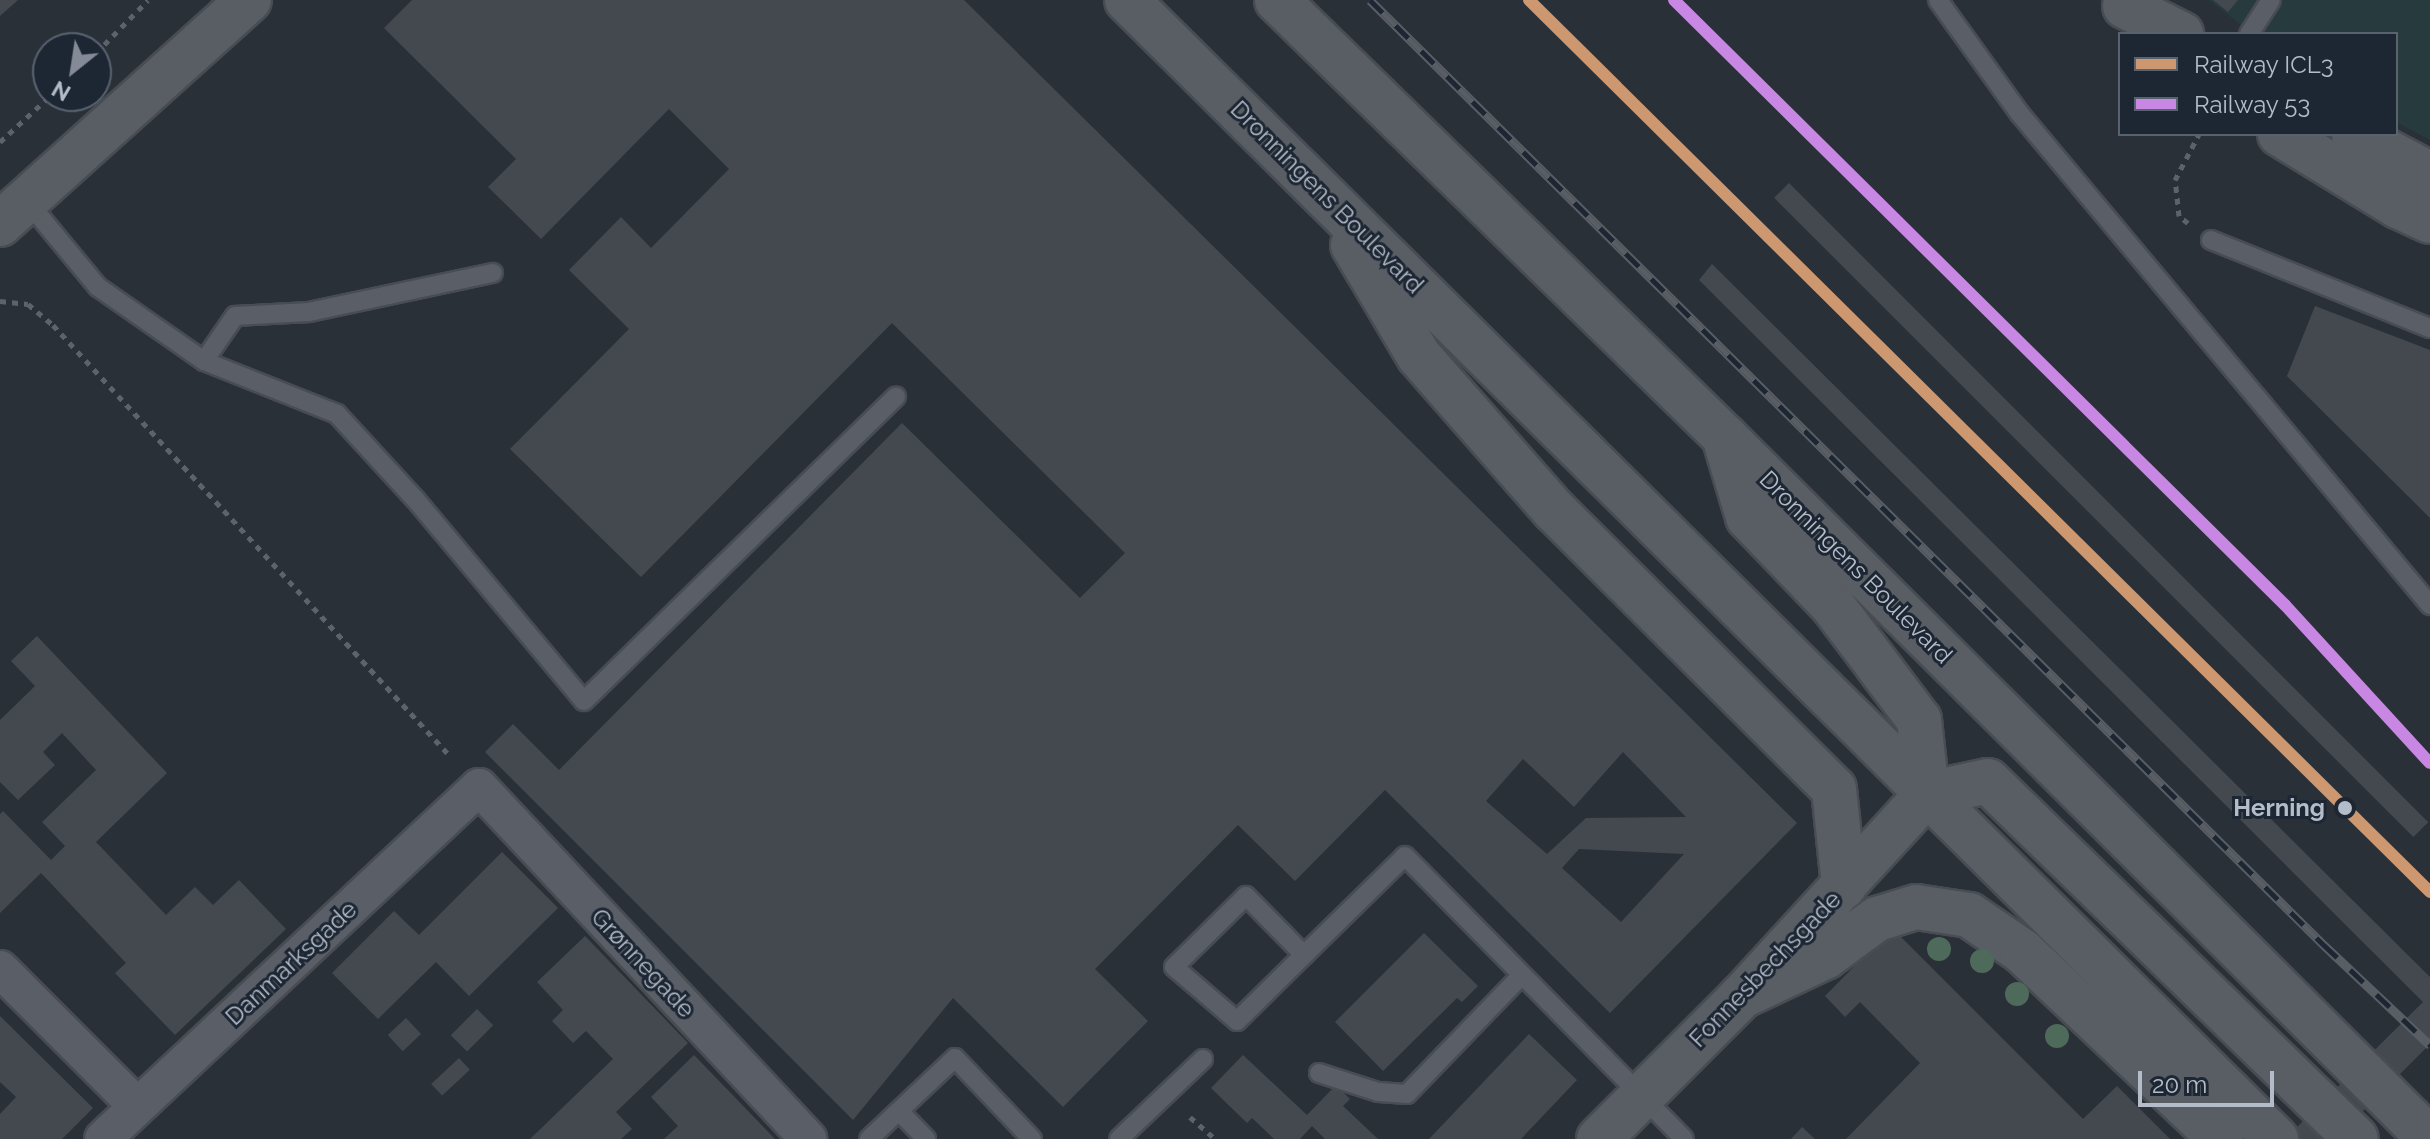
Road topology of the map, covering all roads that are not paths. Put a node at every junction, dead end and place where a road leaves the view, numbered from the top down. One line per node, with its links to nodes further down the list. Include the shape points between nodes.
1 (249, 0): 13 (main road)
2 (1127, 0): 12 (main road, Dronningens Boulevard)
3 (1277, 0): 20 (main road, Dronningens Boulevard)
4 (1938, 0): 21 (lane, via 2020,114)
5 (2271, 0): 8 (lane)
6 (2133, 13): 7 (main road)
7 (2176, 32)
8 (2250, 32)
9 (2283, 136): 14 (main road)
10 (2358, 136): 11 (main road)
11 (2430, 174)
12 (1322, 191): 23 (main road, Dronningens Boulevard); 24 (main road, via 1419,356 1554,510 1834,789)
13 (13, 212): 18 (lane, via 98,287)
14 (2430, 221)
15 (2211, 240): 17 (lane)
16 (493, 273): 18 (lane, via 309,312 235,316)
17 (2430, 328)
18 (204, 361): 19 (lane, via 337,414 584,701)
19 (896, 397)
20 (1725, 437): 23 (main road, via 1748,517 1833,606 1919,720); 45 (main road, Dronningens Boulevard)
21 (2430, 605)
22 (479, 787): 32 (street, Danmarksgade); 35 (street, Grønnegade)
23 (1927, 794): 24 (main road, Fonnesbechsgade); 43 (main road, Dronningens Boulevard); 44 (main road, via 1988,781)
24 (1844, 886): 28 (main road, Fonnesbechsgade)
25 (1304, 955): 25 (lane, via 1246,896 1174,967 1237,1021); 27 (lane, via 1405,856)
26 (0, 969): 32 (street)
27 (1522, 975): 30 (lane, via 1407,1094 1378,1092); 31 (lane)
28 (1742, 996): 31 (main road, Fonnesbechsgade); 42 (main road, via 1825,957 1877,919 1916,907 1969,915 2022,951)
29 (1203, 1059): 39 (lane)
30 (1319, 1073)
31 (1642, 1096): 40 (main road, Fonnesbechsgade); 41 (lane)
32 (137, 1106): 34 (street, Danmarksgade)
33 (899, 1111): 36 (lane); 37 (lane); 38 (lane, via 955,1058)
34 (103, 1139)
35 (808, 1139)
36 (869, 1139)
37 (926, 1139)
38 (1032, 1139)
39 (1119, 1139)
40 (1599, 1139)
41 (1684, 1139)
42 (2221, 1139)
43 (2276, 1139)
44 (2356, 1139)
45 (2430, 1139)

